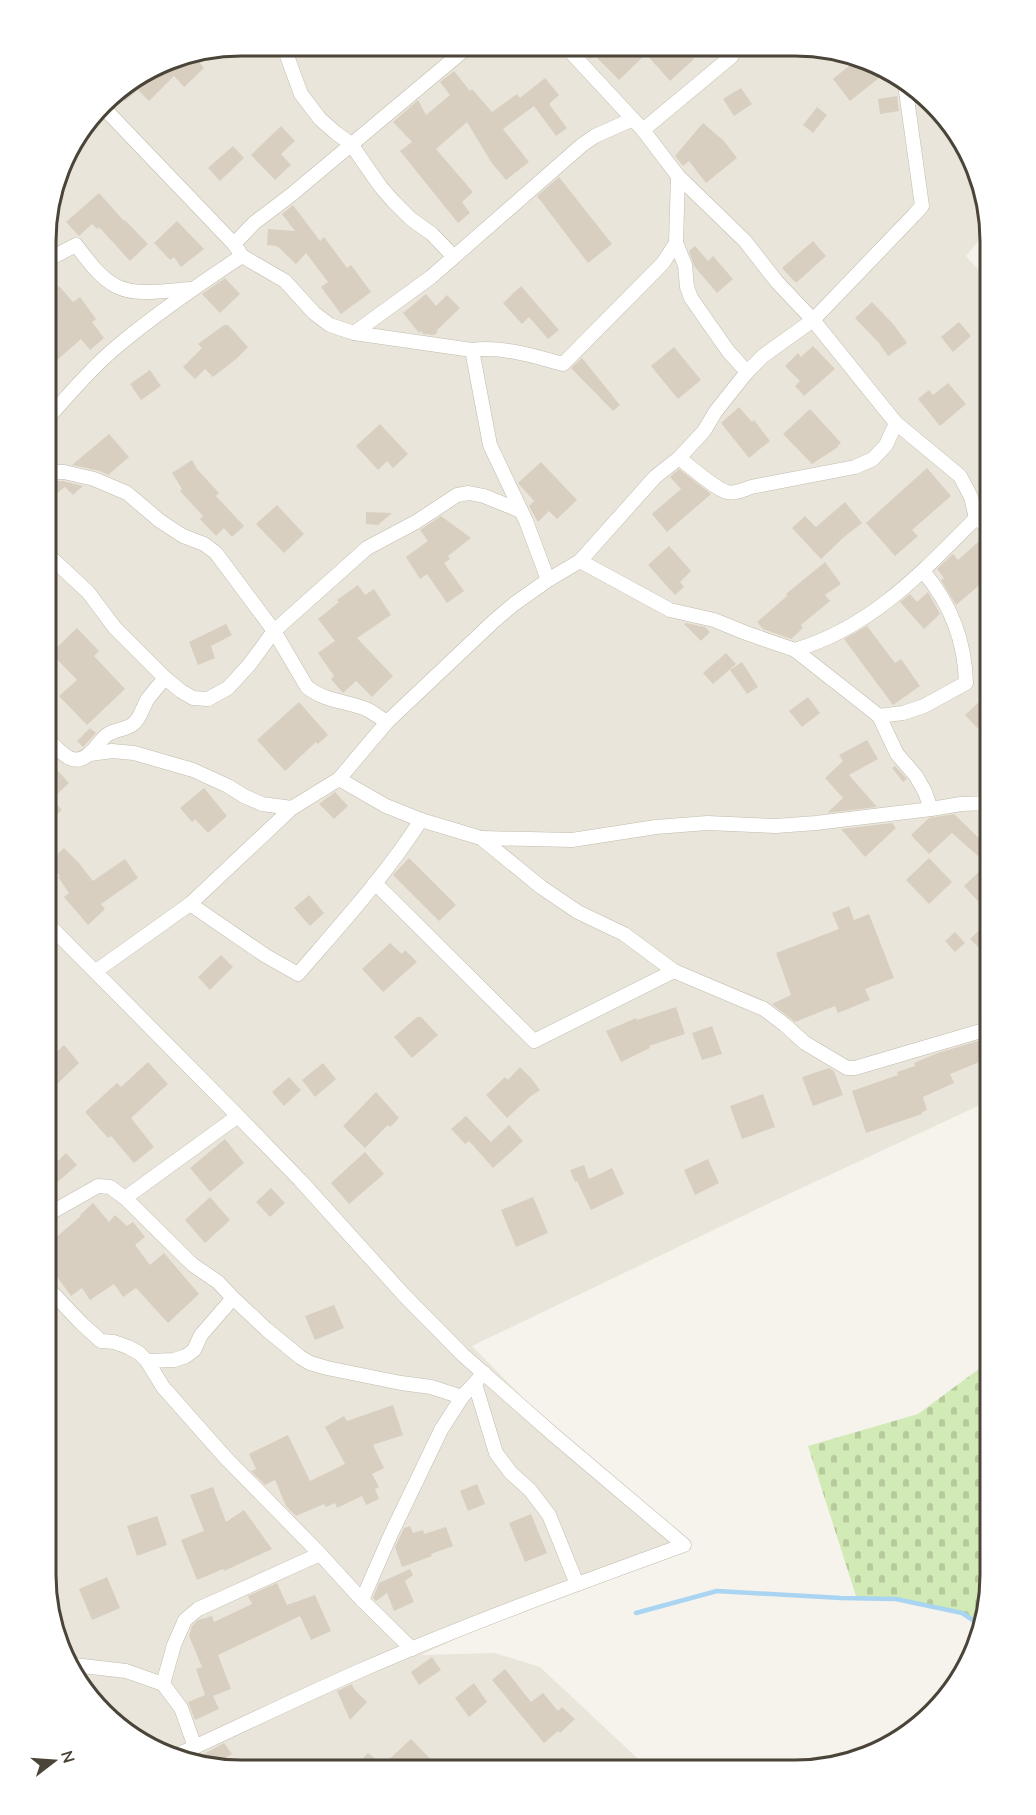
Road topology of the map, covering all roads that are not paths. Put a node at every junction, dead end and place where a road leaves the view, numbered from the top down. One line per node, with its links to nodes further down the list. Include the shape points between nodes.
1 (287, 56): 9 (street, via 301,94 321,119)
2 (457, 56): 9 (street)
3 (574, 56): 7 (street)
4 (732, 56): 8 (street)
5 (906, 93): 17 (street, via 922,206)
6 (108, 112): 12 (street)
7 (633, 119): 8 (street); 15 (street, via 582,145)
8 (643, 130): 10 (street)
9 (351, 144): 12 (street); 15 (street, via 393,201)
10 (678, 176): 11 (street); 17 (street, via 746,241)
11 (676, 243): 19 (street, via 655,271 563,364 513,351); 20 (street, via 691,298)
12 (234, 244): 14 (street)
13 (56, 255): 16 (street, via 76,245 104,278 129,291)
14 (242, 256): 16 (street); 18 (street, via 285,281 330,325)
15 (454, 257): 18 (street)
16 (191, 289): 21 (street, via 113,350)
17 (813, 320): 20 (street); 22 (street)
18 (354, 333): 19 (street)
19 (472, 350): 25 (street, via 490,445)
20 (747, 372): 23 (street)
21 (56, 409)
22 (896, 423): 23 (street, via 886,445 873,459 855,467 728,493); 26 (street, via 960,477)
23 (679, 458): 28 (street, via 655,477)
24 (56, 472): 32 (street, via 94,479 127,493 183,536 204,544 228,568)
25 (521, 511): 31 (street); 32 (street, via 484,496 457,495 367,548)
26 (976, 518): 27 (street); 30 (street)
27 (980, 521)
28 (580, 561): 31 (street); 33 (street, via 670,610 714,620)
29 (56, 562): 34 (street)
30 (924, 571): 33 (street, via 900,592 832,637); 35 (street, via 947,605 960,635 966,683 924,706)
31 (548, 580): 36 (street, via 494,621)
32 (274, 631): 34 (street, via 228,688 208,699 193,698); 36 (street, via 314,694 366,709)
33 (795, 650): 35 (street)
34 (165, 678): 38 (street, via 132,726 105,736)
35 (879, 716): 42 (street, via 897,754 925,792)
36 (387, 722): 39 (street)
37 (56, 748): 38 (street, via 70,760)
38 (90, 754): 41 (street, via 134,753 193,770 262,804)
39 (339, 779): 41 (street); 43 (street, via 386,806)
40 (980, 803): 42 (street)
41 (292, 807): 46 (street)
42 (931, 809): 44 (street, via 776,826 707,823 656,827 572,840)
43 (422, 820): 44 (street); 45 (street)
44 (481, 838): 49 (street, via 578,912 624,934)
45 (375, 883): 46 (street, via 298,974); 49 (street, via 534,1041)
46 (190, 904): 48 (street)
47 (56, 932): 48 (street)
48 (96, 971): 51 (street)
49 (674, 971): 50 (street, via 764,1009 805,1043 847,1068)
50 (980, 1031)
51 (238, 1116): 52 (street); 57 (street, via 463,1355)
52 (125, 1198): 53 (street, via 110,1187 98,1186); 55 (street)
53 (56, 1210)
54 (56, 1296): 56 (street, via 101,1341 128,1347)
55 (233, 1298): 56 (street, via 186,1356); 58 (street, via 310,1363)
56 (147, 1361): 59 (street, via 163,1387 224,1456)
57 (480, 1378): 58 (street); 60 (street, via 496,1453 549,1515); 60 (street, via 684,1545)
58 (462, 1397): 61 (street, via 441,1430)
59 (320, 1554): 61 (street); 64 (street, via 198,1609 185,1620)
60 (577, 1584): 62 (street)
61 (362, 1600): 62 (street)
62 (412, 1649): 65 (street)
63 (81, 1666): 64 (street, via 126,1671)
64 (163, 1684): 65 (street, via 181,1708)
65 (195, 1747): 66 (street)
66 (187, 1751)

